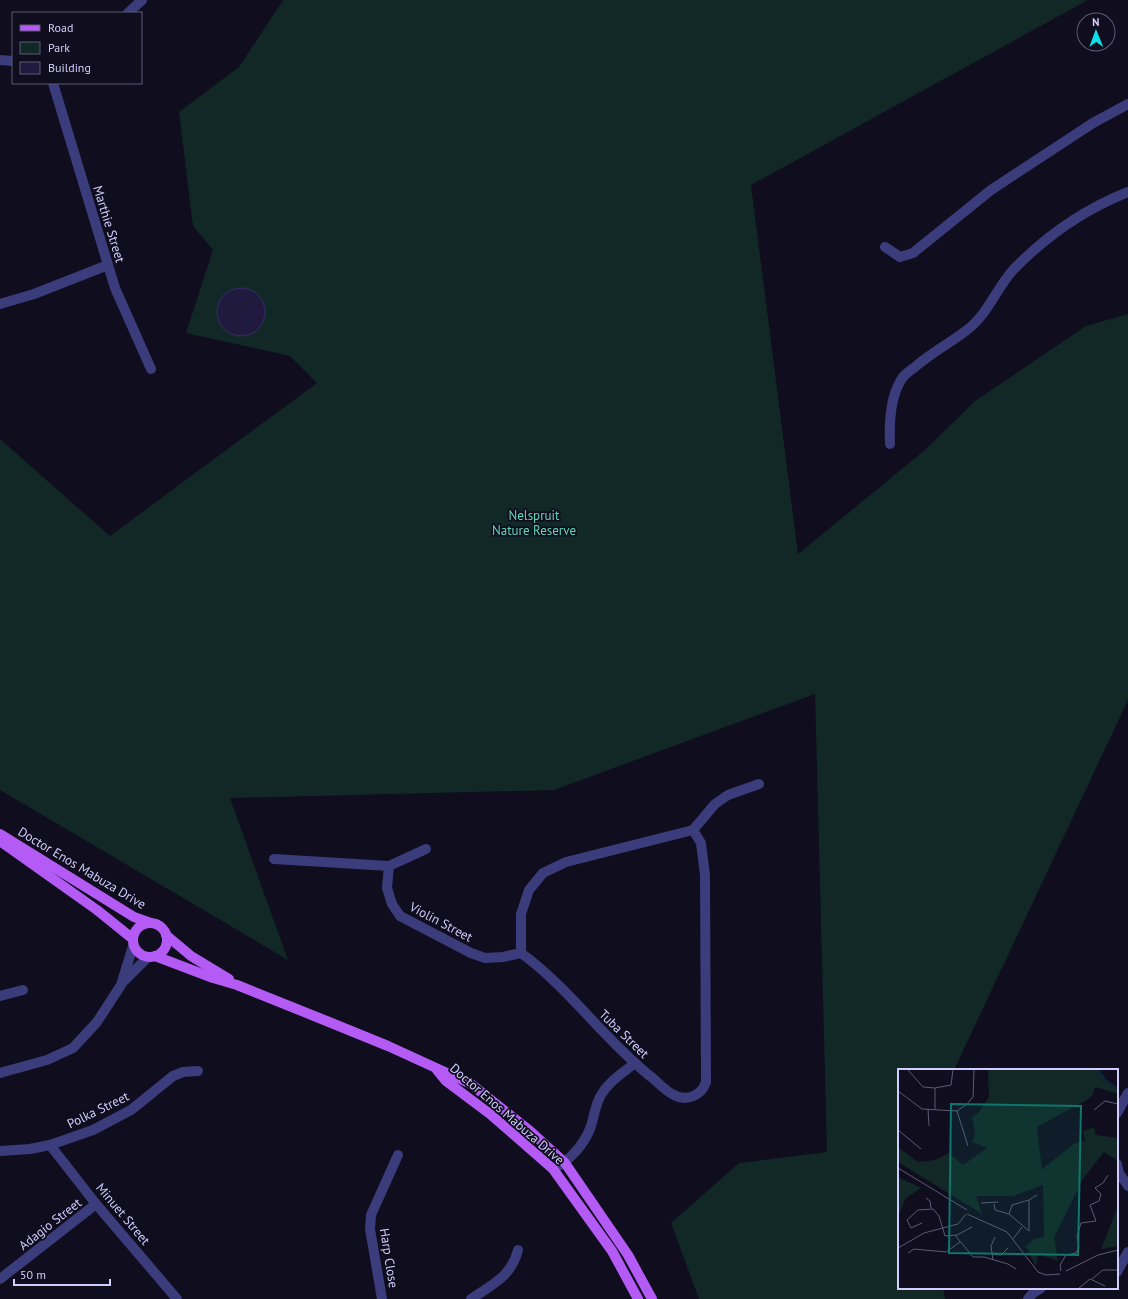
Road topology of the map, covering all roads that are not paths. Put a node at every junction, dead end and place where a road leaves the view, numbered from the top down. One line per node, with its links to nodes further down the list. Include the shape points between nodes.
1 (142, 0): 2 (street)
2 (129, 12)
3 (0, 60): 4 (street)
4 (12, 61)
5 (53, 84): 9 (street, Marthie Street)
6 (1128, 104): 8 (street, via 1093,123 991,190 913,253 900,257)
7 (1128, 192): 12 (street, via 1085,212 1043,242 1013,271 986,311 968,330 929,354 904,376 894,397 890,420)
8 (885, 247)
9 (108, 265): 10 (street, via 34,294); 11 (street, Marthie Street, via 115,288)
10 (0, 304)
11 (151, 369)
12 (890, 444)
13 (759, 784): 14 (street, via 728,795 715,804)
14 (693, 830): 23 (street, via 566,862 543,873 529,890 521,914); 29 (street, Tuba Street, via 701,843 705,875 706,1082 703,1089 684,1098 674,1095)
15 (0, 834): 20 (main road, Doctor Enos Mabuza Drive, via 134,917)
16 (0, 841): 22 (main road, Doctor Enos Mabuza Drive, via 97,910)
17 (426, 849): 19 (street)
18 (274, 859): 19 (street)
19 (389, 866): 23 (street, Violin Street, via 387,888 392,904 400,916 485,958)
20 (151, 923): 21 (main road, via 157,925); 22 (main road, via 138,927)
21 (166, 935): 24 (main road, via 165,948); 25 (main road, Doctor Enos Mabuza Drive, via 191,956)
22 (133, 942): 24 (main road, via 142,955); 26 (street)
23 (521, 953): 29 (street, Tuba Street, via 540,966)
24 (152, 957): 25 (main road, Doctor Enos Mabuza Drive); 26 (street)
25 (237, 984): 30 (main road, Doctor Enos Mabuza Drive, via 388,1046)
26 (121, 985): 32 (street, via 97,1022 73,1048 47,1060)
27 (23, 990): 28 (street)
28 (0, 996)
29 (635, 1063): 38 (street, via 612,1081 602,1094 595,1107 589,1130)
30 (436, 1069): 38 (main road, Doctor Enos Mabuza Drive, via 471,1084); 40 (main road, Doctor Enos Mabuza Drive, via 446,1081 490,1114)
31 (198, 1071): 35 (street, Polka Street, via 173,1076 131,1110 92,1130)
32 (0, 1072)
33 (1128, 1093): 34 (street)
34 (1118, 1111)
35 (50, 1145): 36 (street, Polka Street); 42 (street, Minuet Street)
36 (0, 1151)
37 (398, 1155): 49 (street, Harp Close, via 371,1215 370,1229)
38 (565, 1163): 40 (street); 52 (main road, Doctor Enos Mabuza Drive, via 628,1255)
39 (1118, 1168): 41 (street)
40 (553, 1169): 51 (main road, Doctor Enos Mabuza Drive, via 612,1251)
41 (1128, 1186)
42 (96, 1204): 46 (street, Adagio Street); 48 (street, Minuet Street)
43 (518, 1250): 50 (street, via 515,1264 508,1273)
44 (1128, 1252): 45 (street)
45 (1118, 1270)
46 (0, 1279)
47 (1040, 1289): 53 (street)
48 (177, 1299)
49 (382, 1299)
50 (471, 1299)
51 (638, 1299)
52 (652, 1299)
53 (1028, 1299)

